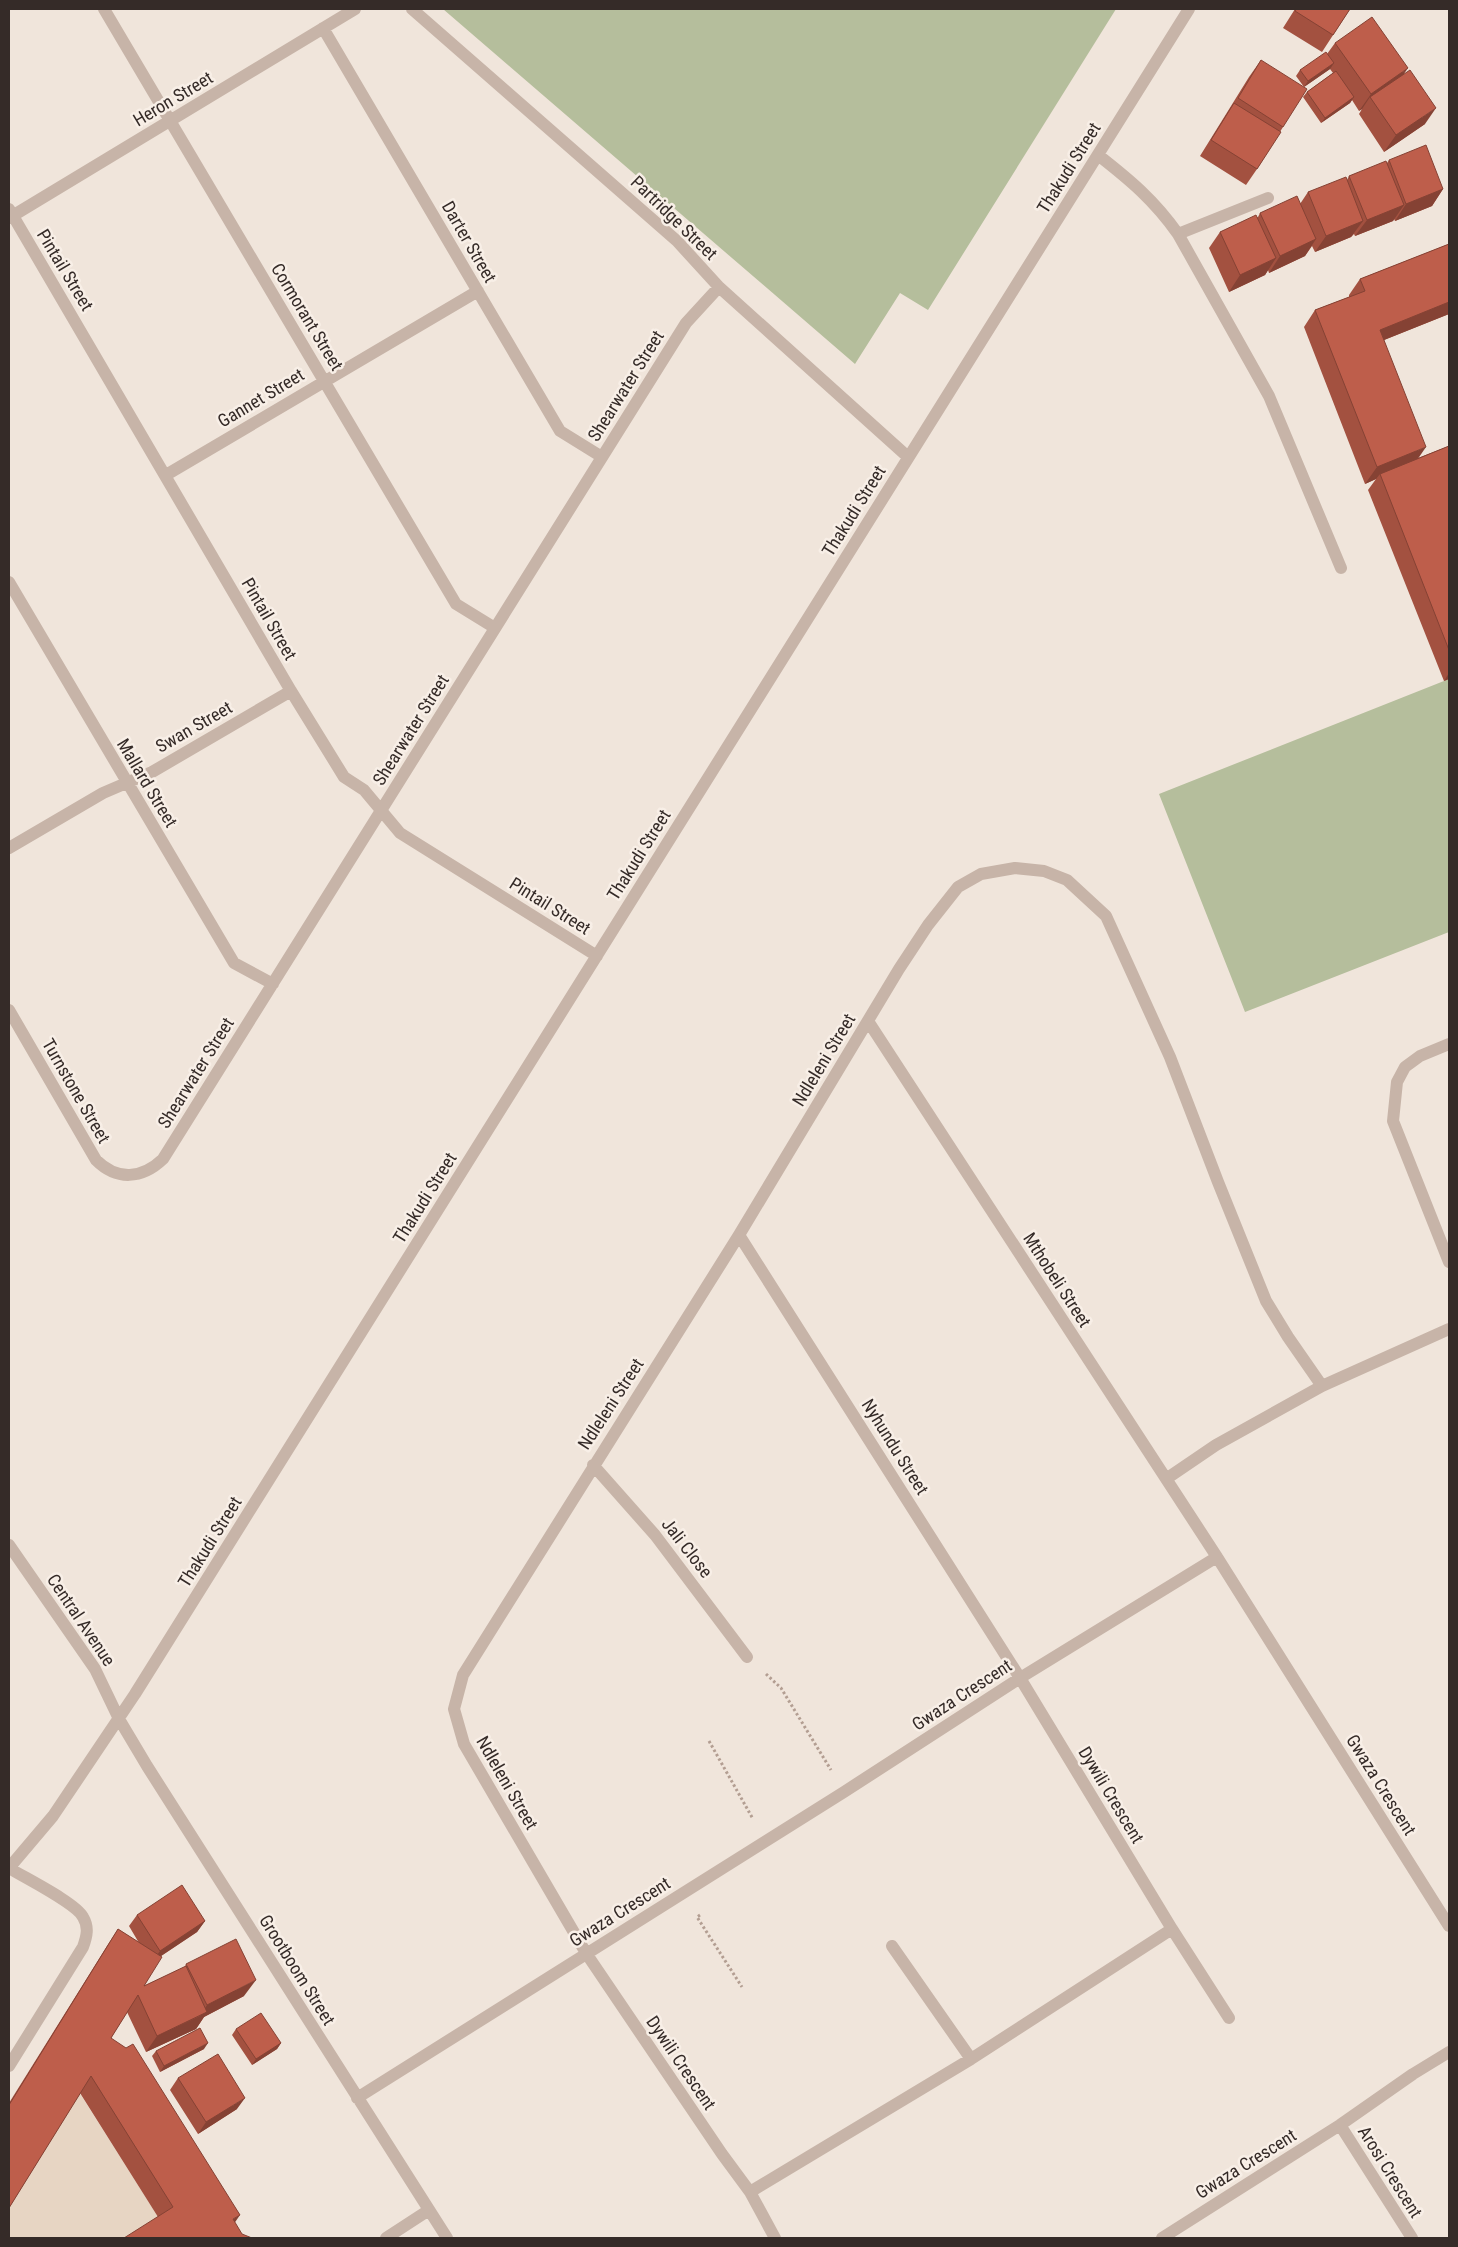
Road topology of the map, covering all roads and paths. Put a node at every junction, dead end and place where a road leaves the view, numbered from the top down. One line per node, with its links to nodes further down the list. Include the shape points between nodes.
1 (104, 9): 6 (street, Cormorant Street)
2 (355, 9): 5 (street, Heron Street)
3 (412, 9): 11 (street, Partridge Street, via 677,241)
4 (1189, 9): 7 (street, Thakudi Street)
5 (323, 28): 6 (street, Heron Street); 12 (street, Darter Street)
6 (170, 121): 9 (street, Heron Street); 13 (street, Cormorant Street)
7 (1098, 155): 10 (street, via 1140,188); 14 (street, Thakudi Street)
8 (1268, 198): 10 (street)
9 (10, 214): 16 (street, Pintail Street)
10 (1178, 234): 17 (street, via 1269,396)
11 (719, 287): 14 (street, Partridge Street); 15 (street, Shearwater Street, via 686,324)
12 (478, 291): 13 (street, Gannet Street); 15 (street, Darter Street, via 560,431)
13 (324, 381): 16 (street, Gannet Street); 19 (street, Cormorant Street, via 456,604)
14 (908, 456): 24 (street, Thakudi Street)
15 (602, 457): 19 (street, Shearwater Street)
16 (166, 474): 20 (street, Pintail Street)
17 (1340, 568)
18 (9, 582): 21 (street, Mallard Street)
19 (495, 628): 22 (street, Shearwater Street)
20 (291, 691): 21 (street, Swan Street, via 152,772); 22 (street, Pintail Street, via 344,777 364,790)
21 (127, 782): 23 (street, Swan Street); 25 (street, Mallard Street, via 234,963)
22 (381, 811): 24 (street, Pintail Street, via 400,833); 25 (street, Shearwater Street)
23 (9, 848)
24 (597, 956): 41 (street, Thakudi Street)
25 (273, 984): 29 (street, Shearwater Street, via 163,1160 139,1175)
26 (9, 1010): 29 (street, Turnstone Street, via 96,1160 104,1168)
27 (868, 1022): 30 (street, Ndleleni Street); 33 (street, Ndleleni Street, via 928,924 958,887 981,874 1015,868 1044,871 1067,880 1106,916 1170,1057 1266,1301); 35 (street, Mthobeli Street)
28 (1449, 1044): 31 (street, via 1420,1056 1405,1067 1398,1082 1393,1121)
29 (125, 1176)
30 (739, 1235): 34 (street, Ndleleni Street); 40 (street, Nyhundu Street)
31 (1449, 1262)
32 (1449, 1329): 33 (street)
33 (1322, 1386): 35 (street, via 1216,1445)
34 (593, 1465): 39 (street, Jali Close, via 655,1535); 50 (street, Ndleleni Street, via 463,1675 454,1709 464,1744)
35 (1166, 1479): 37 (street, Mthobeli Street)
36 (9, 1545): 38 (street, Central Avenue)
37 (1217, 1557): 40 (street, Gwaza Crescent); 47 (street, Gwaza Crescent)
38 (12, 1559): 41 (street, Central Avenue, via 95,1669)
39 (747, 1657): 43 (path, via 781,1688)
40 (1020, 1678): 43 (street, Gwaza Crescent); 48 (street, Dywili Crescent)
41 (119, 1719): 45 (street, Thakudi Street, via 53,1816); 56 (street, Grootboom Street)
42 (709, 1742): 44 (path)
43 (844, 1792): 44 (street, Gwaza Crescent)
44 (765, 1841): 46 (street, Gwaza Crescent)
45 (9, 1868): 55 (street, via 79,1911 87,1925 83,1946)
46 (690, 1889): 50 (street, Gwaza Crescent); 51 (path, via 704,1911 697,1917)
47 (1449, 1926)
48 (1172, 1929): 52 (street, Dywili Crescent); 54 (street)
49 (892, 1946): 54 (street)
50 (586, 1953): 56 (street, Gwaza Crescent); 58 (street, Dywili Crescent)
51 (742, 1987)
52 (1229, 2018)
53 (1449, 2052): 57 (street, Gwaza Crescent)
54 (971, 2058): 58 (street)
55 (9, 2066)
56 (357, 2098): 59 (street, Grootboom Street)
57 (1340, 2126): 63 (street, Gwaza Crescent); 64 (street, Arosi Crescent)
58 (750, 2192): 62 (street, Dywili Crescent)
59 (429, 2210): 60 (street); 61 (street, Grootboom Street)
60 (386, 2238)
61 (447, 2238)
62 (775, 2238)
63 (1162, 2238)
64 (1412, 2238)

